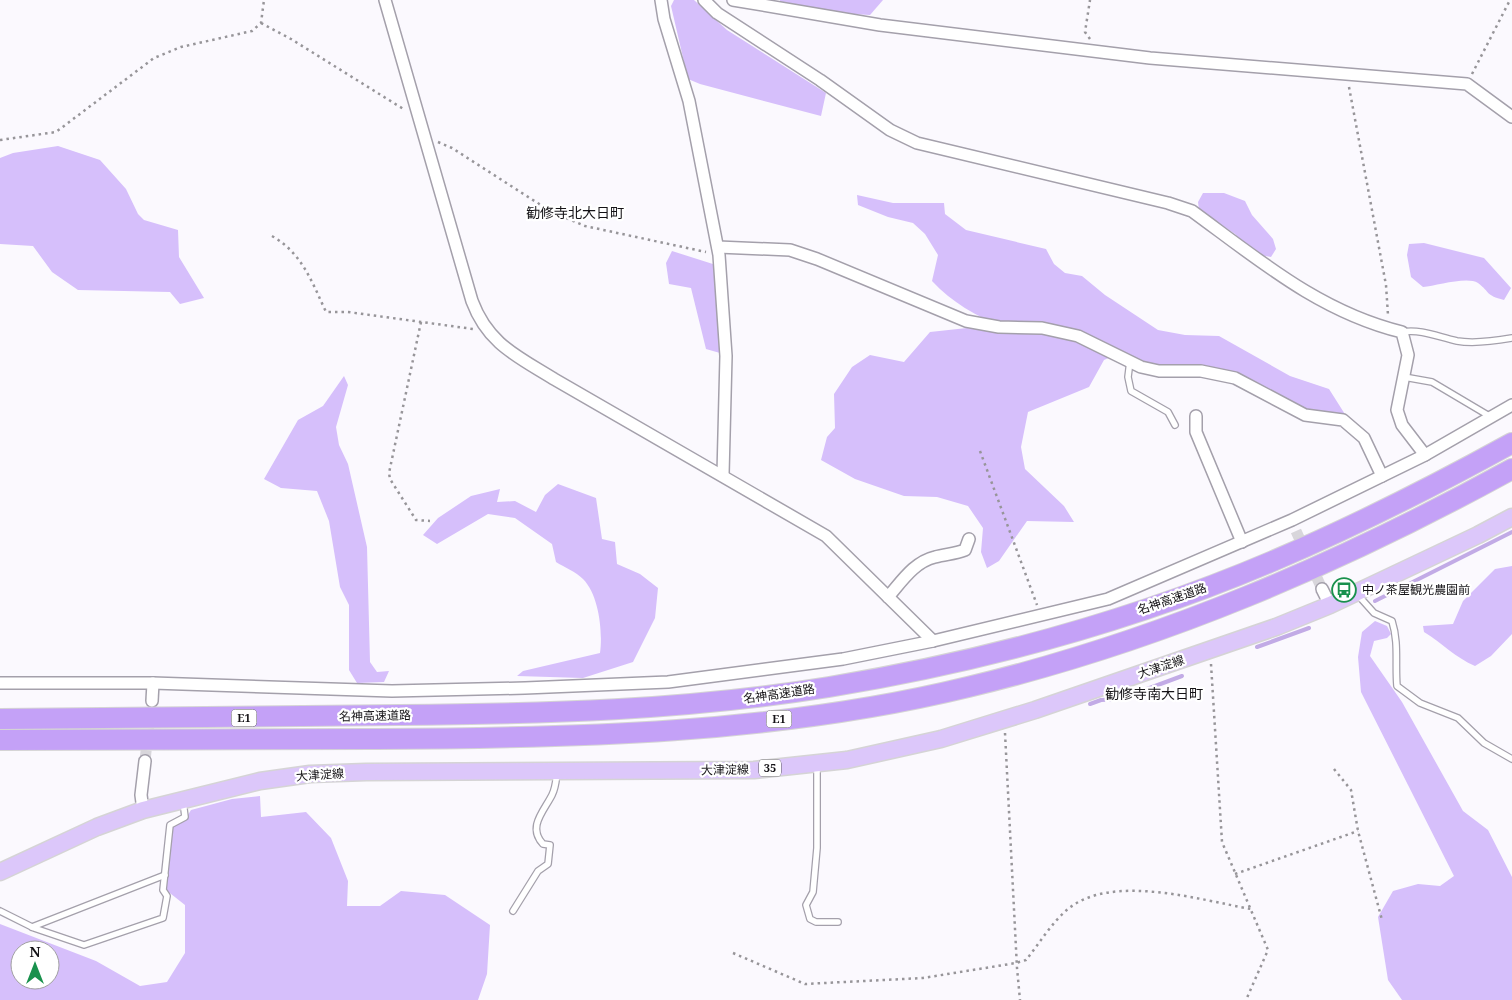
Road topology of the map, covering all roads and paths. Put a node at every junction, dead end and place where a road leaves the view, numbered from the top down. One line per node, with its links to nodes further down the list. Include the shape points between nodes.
1 (264, 0): 8 (path)
2 (385, 0): 13 (street)
3 (661, 0): 17 (street, via 690,100)
4 (704, 0): 20 (street, via 724,18 901,137 1192,211 1316,299)
5 (733, 0): 9 (street, via 880,25)
6 (1090, 0): 9 (path, via 1085,32)
7 (1510, 0): 11 (path)
8 (261, 23): 13 (path); 15 (path, via 241,36 181,47 154,58 56,132)
9 (1101, 52): 10 (street)
10 (1347, 74): 11 (street); 20 (path, via 1386,285)
11 (1467, 84): 12 (street)
12 (1512, 117)
13 (420, 119): 14 (street)
14 (427, 138): 17 (path, via 452,148 550,211 585,226); 19 (street, via 472,301)
15 (0, 140)
16 (272, 236): 18 (path, via 301,260 326,312)
17 (719, 251): 23 (street, via 790,250 966,321 1000,327 1042,328 1078,336); 33 (street, via 726,356)
18 (421, 322): 19 (path); 36 (path, via 389,473 416,520)
19 (486, 329): 33 (street, via 513,354)
20 (1389, 329): 21 (street)
21 (1402, 332): 22 (lane, via 1424,332 1458,341); 24 (street, via 1408,355)
22 (1512, 338)
23 (1130, 360): 28 (lane, via 1128,377 1132,391 1168,412); 34 (street, via 1141,367 1159,371 1201,371 1235,378 1305,415 1343,420 1364,438)
24 (1404, 377): 27 (lane, via 1432,382); 31 (street, via 1397,410 1402,425)
25 (1512, 405): 27 (street)
26 (1196, 416): 38 (street, via 1196,432)
27 (1491, 416): 31 (street)
28 (1175, 425)
29 (1512, 443): 49 (highway, 名神高速道路 / E1, via 1380,512 1232,578 1061,635 898,675 742,699 558,712)
30 (980, 451): 43 (path)
31 (1425, 454): 34 (street)
32 (1512, 469): 51 (highway, 名神高速道路 / E1, via 1332,562 1205,615 1066,661 966,688 903,700 747,723 622,734 476,738)
33 (723, 474): 41 (street, via 826,536)
34 (1382, 476): 38 (street, via 1294,526)
35 (1512, 517): 40 (main road, 大津淀線 / 35)
36 (430, 521)
37 (969, 539): 41 (street, via 965,550 915,565)
38 (1242, 542): 43 (street, via 1108,599)
39 (1322, 589): 42 (street)
40 (1356, 593): 42 (main road, 大津淀線 / 35); 52 (lane, via 1374,613 1392,621 1397,638 1397,686 1420,703 1458,718 1484,743)
41 (888, 597): 44 (street)
42 (1330, 605): 45 (main road, 大津淀線 / 35)
43 (1041, 616): 44 (street)
44 (933, 641): 47 (street, via 843,659 668,682 392,691)
45 (1210, 650): 50 (main road, 大津淀線 / 35); 61 (path, via 1222,842)
46 (0, 682): 47 (street)
47 (153, 683): 48 (street)
48 (152, 702)
49 (0, 719)
50 (1005, 719): 54 (main road, 大津淀線 / 35, via 941,739 846,760); 70 (path)
51 (0, 740)
52 (1512, 759)
53 (145, 761): 58 (street)
54 (817, 763): 56 (main road, 大津淀線 / 35, via 754,770); 67 (lane, via 814,892 806,906 810,919)
55 (1334, 768): 59 (path, via 1351,790)
56 (557, 772): 57 (main road, 大津淀線 / 35, via 310,774 260,781); 65 (lane, via 552,796 537,821 539,840 550,845 548,864 538,871)
57 (183, 801): 58 (main road, 大津淀線 / 35); 62 (lane, via 185,817 170,825)
58 (143, 810): 60 (main road, 大津淀線 / 35, via 97,827)
59 (1358, 831): 61 (path); 66 (path)
60 (0, 872)
61 (1235, 874): 63 (path)
62 (164, 875): 68 (lane); 68 (lane, via 163,890 167,896 164,918 84,945)
63 (1251, 909): 70 (path, via 1144,891 1112,891 1088,898 1068,909 1026,960); 72 (path, via 1268,950)
64 (0, 910): 68 (lane)
65 (513, 911)
66 (1382, 920)
67 (838, 922)
68 (32, 927)
69 (733, 953): 70 (path, via 805,984 923,978)
70 (1016, 963): 71 (path)
71 (1020, 1000)
72 (1246, 1000)

